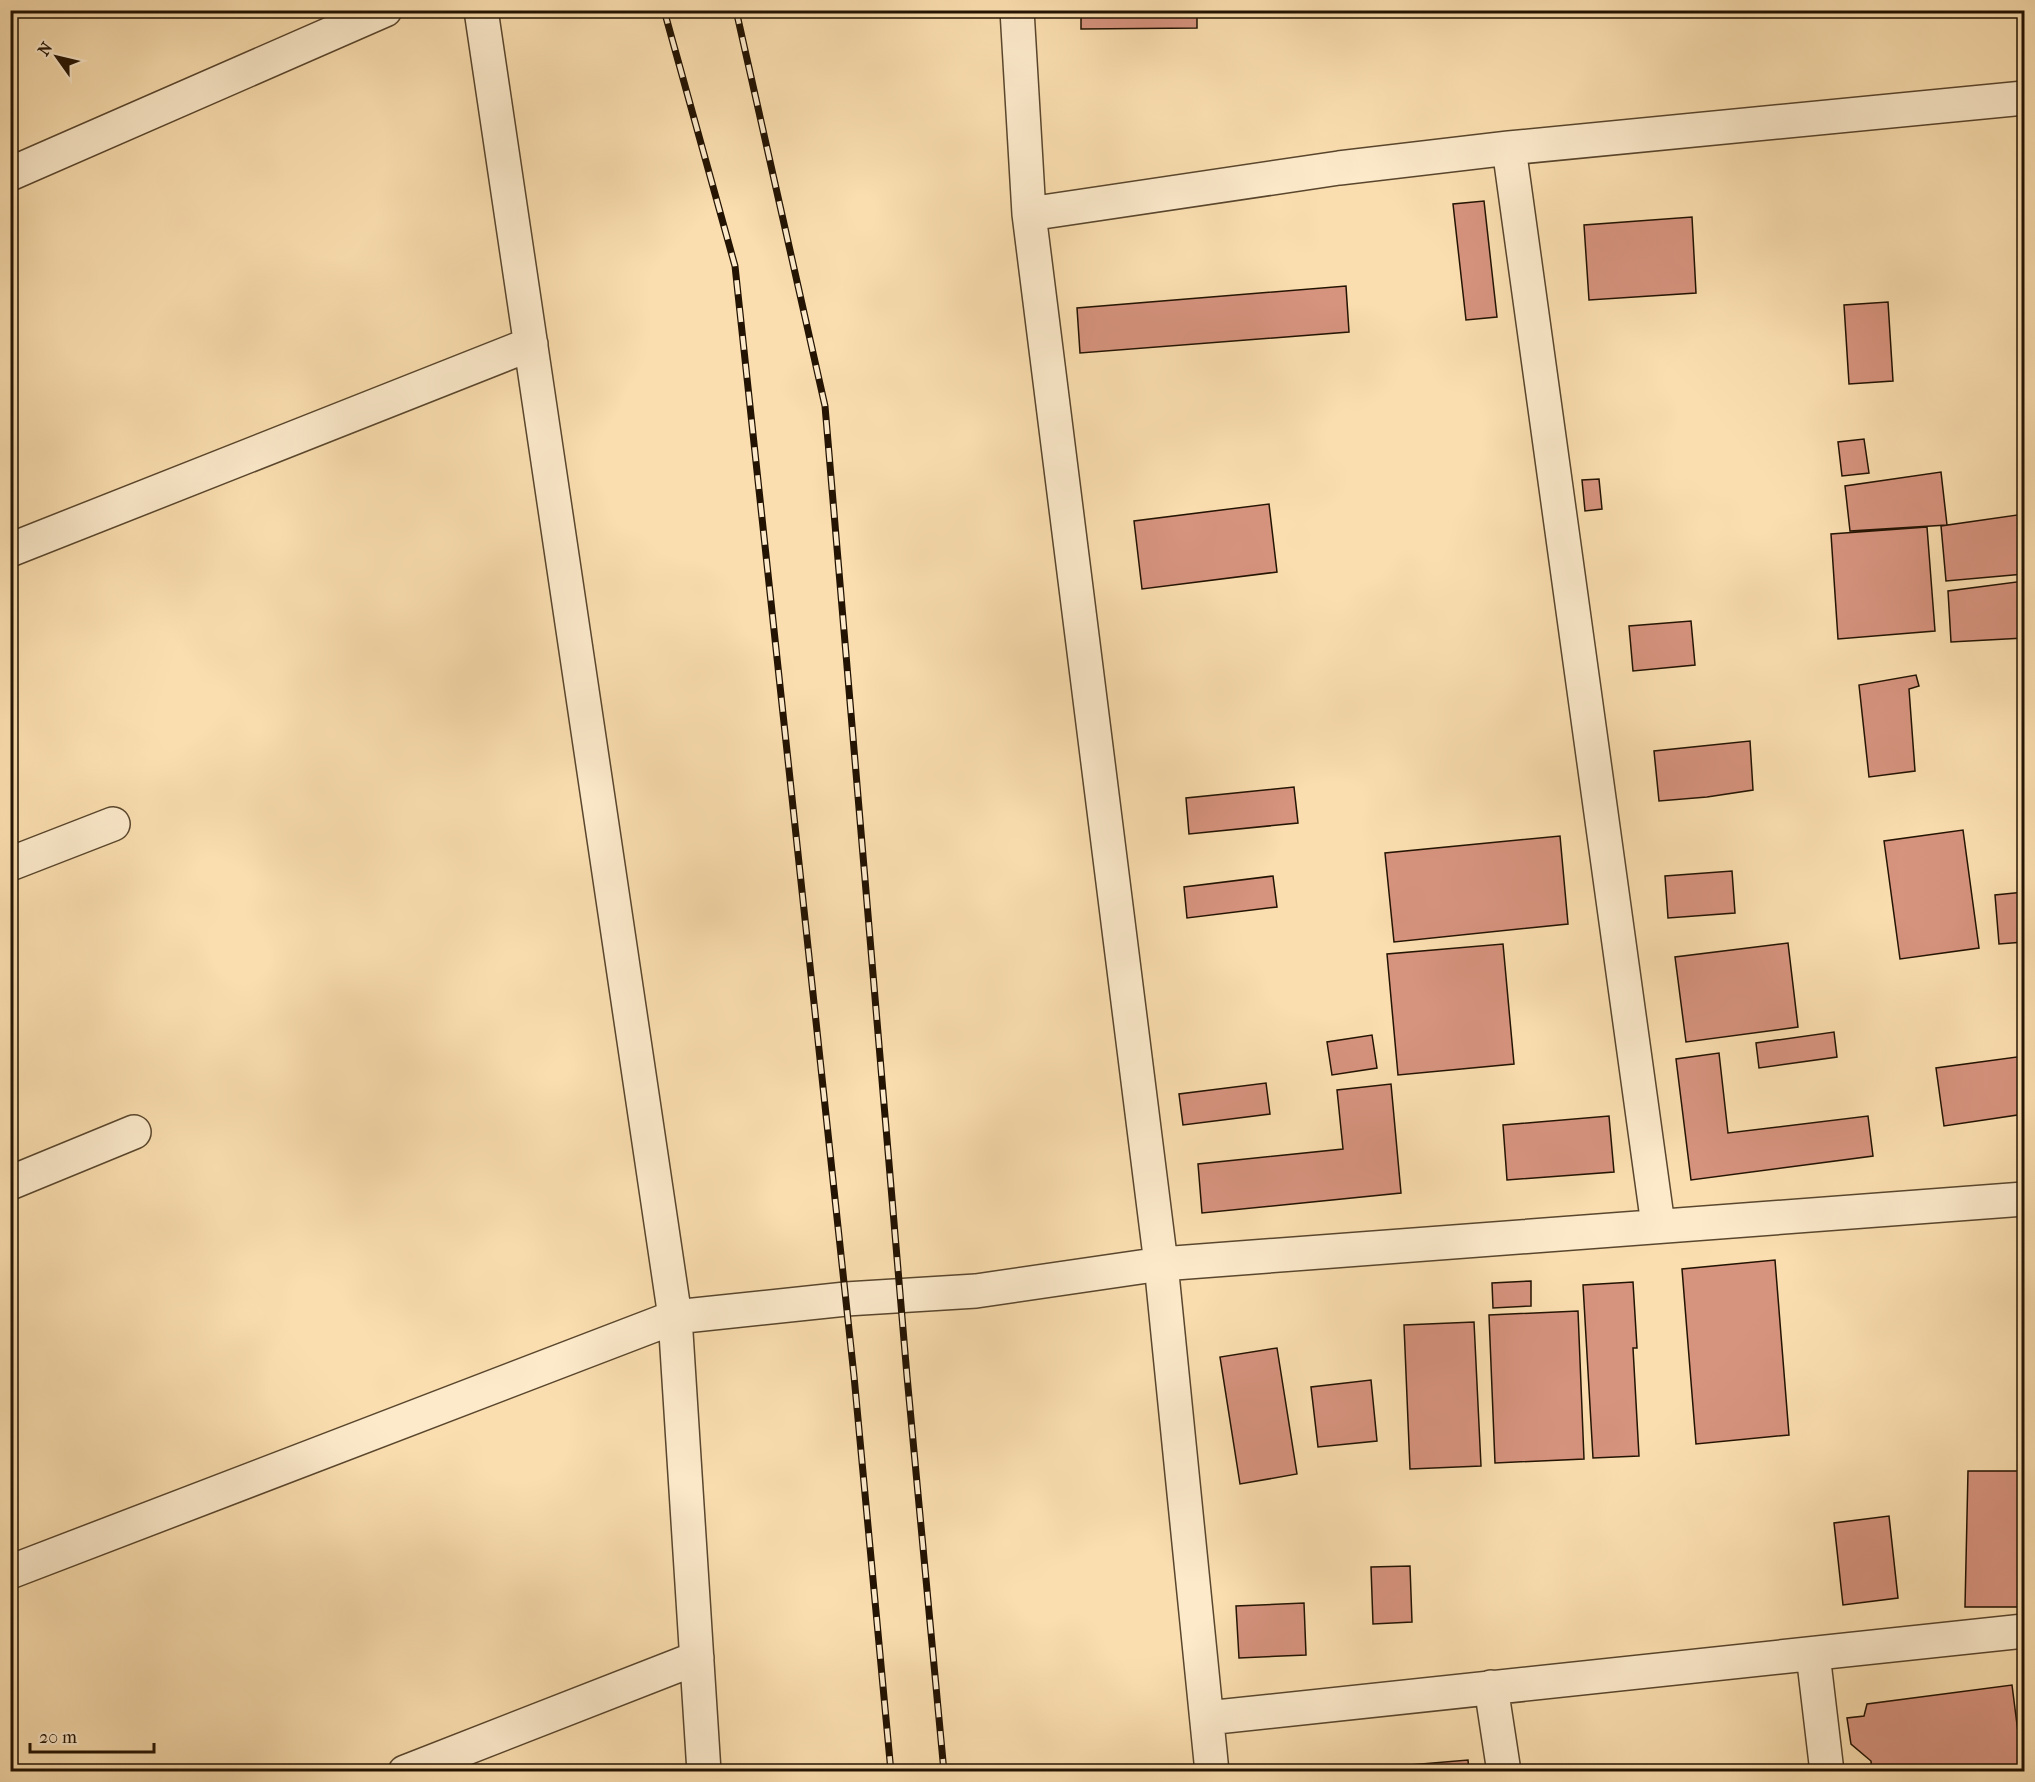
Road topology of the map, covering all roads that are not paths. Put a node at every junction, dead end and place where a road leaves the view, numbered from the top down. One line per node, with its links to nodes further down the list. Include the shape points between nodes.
1 (386, 10): 6 (street)
2 (481, 10): 8 (street)
3 (1017, 10): 7 (street)
4 (2025, 98): 5 (street)
5 (1509, 148): 7 (street, via 1339,168); 15 (street)
6 (10, 174)
7 (1029, 214): 16 (street)
8 (531, 344): 9 (street); 17 (street)
9 (10, 550)
10 (113, 824): 11 (street)
11 (10, 864)
12 (134, 1132): 13 (street)
13 (10, 1183)
14 (2025, 1199): 15 (street)
15 (1658, 1225): 16 (street)
16 (1161, 1264): 17 (street, via 975,1292 846,1299); 23 (street)
17 (675, 1317): 18 (street); 21 (street)
18 (10, 1572)
19 (2025, 1631): 20 (street)
20 (1813, 1654): 22 (street); 28 (street)
21 (697, 1658): 24 (street); 25 (street)
22 (1491, 1687): 23 (street); 27 (street)
23 (1207, 1718): 26 (street)
24 (405, 1772)
25 (704, 1772)
26 (1212, 1772)
27 (1504, 1772)
28 (1827, 1772)

